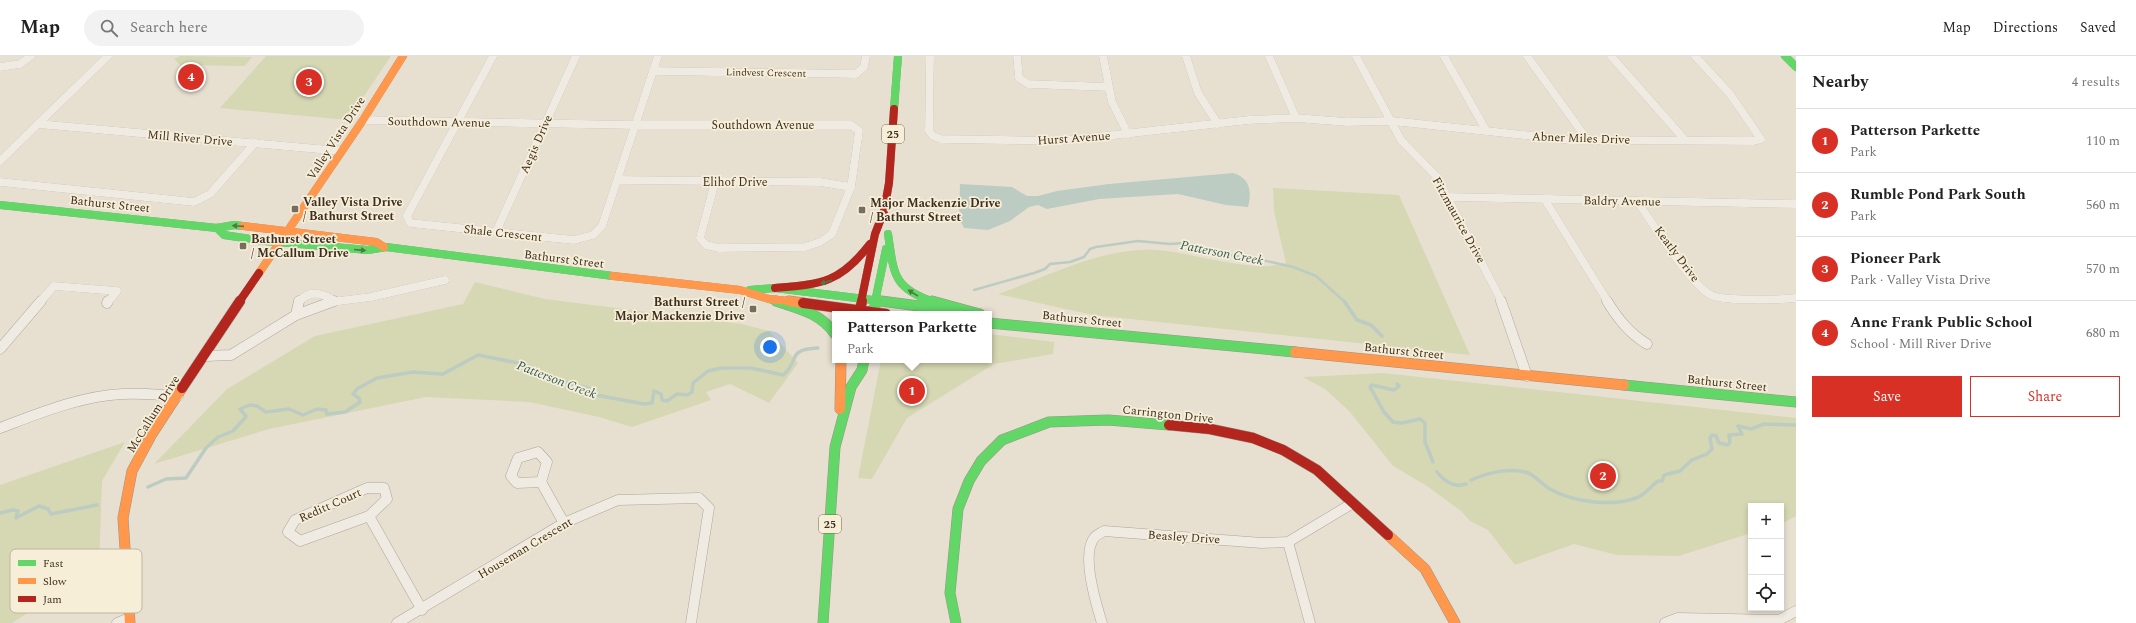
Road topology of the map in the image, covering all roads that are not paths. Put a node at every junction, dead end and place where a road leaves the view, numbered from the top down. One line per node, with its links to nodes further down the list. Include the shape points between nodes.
1 (32, 56): 21 (street, via 20,64)
2 (108, 56): 28 (street)
3 (403, 56): 25 (main road, Valley Vista Drive)
4 (493, 56): 27 (street, Shale Crescent)
5 (576, 56): 29 (street, Aegis Drive)
6 (658, 56): 22 (street, Shale Crescent)
7 (866, 56): 22 (street, Lindvest Crescent, via 865,66 856,74)
8 (898, 56): 48 (main road, 25, via 893,140)
9 (930, 56): 33 (street, Hurst Avenue, via 929,131 935,138 1052,142)
10 (1017, 56): 23 (street, via 1019,77 1026,84)
11 (1103, 56): 23 (street)
12 (1186, 56): 30 (street, via 1198,93)
13 (1269, 56): 24 (street)
14 (1356, 56): 26 (street, Fitzmaurice Drive)
15 (1444, 56): 32 (street)
16 (1527, 56): 34 (street)
17 (1611, 56): 35 (street)
18 (1695, 56): 35 (street, Abner Miles Drive, via 1730,94 1760,139)
19 (1785, 56): 20 (main road)
20 (1796, 67)
21 (0, 68)
22 (653, 71): 31 (street, Shale Crescent)
23 (1108, 87): 33 (street, via 1114,110)
24 (1296, 118): 26 (street, Abner Miles Drive, via 1347,122); 30 (street, Hurst Avenue)
25 (363, 120): 27 (street, Southdown Avenue); 37 (main road, Valley Vista Drive)
26 (1392, 121): 32 (street, Abner Miles Drive); 43 (street, Fitzmaurice Drive, via 1401,140 1437,177)
27 (458, 122): 29 (street, Southdown Avenue); 51 (street, Shale Crescent, via 407,216 410,222 418,224)
28 (38, 124): 36 (street, Mill River Drive); 38 (street)
29 (546, 124): 31 (street, Southdown Avenue); 51 (street, Aegis Drive)
30 (1218, 124): 33 (street, Hurst Avenue)
31 (635, 125): 39 (street, Shale Crescent); 42 (street, Southdown Avenue, via 851,125 859,132)
32 (1486, 130): 34 (street, Abner Miles Drive, via 1543,138)
33 (1128, 134)
34 (1587, 140): 35 (street, Abner Miles Drive)
35 (1685, 140)
36 (255, 143): 37 (street, Mill River Drive); 40 (street, via 210,194 194,202)
37 (341, 151): 50 (main road, Valley Vista Drive)
38 (0, 161)
39 (618, 180): 41 (street, Elihof Drive); 51 (street, Shale Crescent, via 602,226 593,235 584,239)
40 (0, 182)
41 (715, 182): 42 (street, Elihof Drive, via 820,182); 42 (street, Southdown Avenue, via 700,238 706,245 719,248 805,247 820,242 832,234)
42 (851, 187)
43 (1447, 197): 44 (street, Baldry Avenue); 81 (street, Fitzmaurice Drive, via 1506,311)
44 (1545, 200): 45 (street, Baldry Avenue); 75 (street, via 1619,321 1635,337)
45 (1637, 201): 46 (street, Baldry Avenue); 59 (street, Keatly Drive, via 1696,281 1712,296)
46 (1796, 204)
47 (0, 205): 49 (main road, Bathurst Street)
48 (884, 211): 52 (main road, 25); 53 (main road, 25)
49 (217, 228): 50 (main road, Bathurst Street, one-way to 49, via 234,224); 54 (main road, Bathurst Street, via 224,236)
50 (288, 232): 54 (main road, Valley Vista Drive); 55 (main road, Bathurst Street, via 376,242)
51 (496, 232)
52 (888, 234): 62 (main road, 25); 69 (main road, one-way to 52, via 924,299 898,281 892,266)
53 (874, 238): 57 (main road, one-way to 57, via 858,262 842,276 824,283); 61 (main road, 25)
54 (279, 242): 55 (main road, Bathurst Street, one-way to 55, via 368,250); 77 (main road, McCallum Drive)
55 (386, 247): 58 (main road, Bathurst Street, via 550,270)
56 (446, 280): 63 (street, via 371,297)
57 (774, 288): 58 (main road, Bathurst Street); 61 (main road, Bathurst Street)
58 (740, 290): 60 (main road, Bathurst Street)
59 (1796, 298)
60 (769, 299): 65 (main road, Bathurst Street); 74 (main road, via 804,311 826,322)
61 (862, 299): 62 (main road, Bathurst Street); 66 (main road, 25)
62 (876, 300): 67 (main road, 25); 68 (main road, Bathurst Street)
63 (335, 301): 70 (street); 70 (street, via 324,293 306,295 299,301)
64 (107, 303): 76 (street, via 117,291 54,286)
65 (853, 311)
66 (860, 311)
67 (873, 311)
68 (962, 311)
69 (970, 311)
70 (296, 315): 77 (street, via 231,356)
71 (992, 318): 73 (main road, Bathurst Street)
72 (992, 324): 73 (main road, Bathurst Street)
73 (1010, 324): 81 (main road, Bathurst Street)
74 (832, 330)
75 (1647, 344)
76 (0, 349)
77 (206, 356): 83 (main road, McCallum Drive)
78 (841, 363): 85 (main road)
79 (849, 363): 82 (main road, 25)
80 (863, 363): 82 (main road, 25)
81 (1527, 376): 84 (main road, Bathurst Street)
82 (851, 387): 85 (main road, 25)
83 (178, 396): 86 (street, via 115,394 87,399); 92 (main road, McCallum Drive, via 152,434 132,471 123,518)
84 (1796, 402)
85 (841, 425): 100 (main road, 25, via 835,447)
86 (0, 428)
87 (541, 482): 90 (street)
88 (1353, 502): 91 (street, Beasley Drive); 101 (main road, Carrington Drive, via 1317,470 1283,450 1253,438 1210,429 1108,420 1049,422 1002,440 981,461 969,481 958,509 950,593); 104 (main road, Carrington Drive, via 1425,569)
89 (370, 516): 89 (street, Reditt Court, via 388,499 384,488 367,488 295,520 288,532 300,541); 93 (street)
90 (564, 523): 93 (street, Houseman Crescent); 99 (street, Houseman Crescent, via 618,500 698,498 709,508)
91 (1288, 542): 102 (street, Beasley Drive, via 1262,543 1104,531 1093,538 1089,551 1094,596); 103 (street)
92 (125, 549)
93 (422, 610): 98 (street, Houseman Crescent)
94 (1796, 611): 96 (street)
95 (130, 620): 97 (street)
96 (1781, 621): 105 (street, via 1678,618)
97 (117, 623)
98 (397, 623)
99 (691, 623)
100 (823, 623)
101 (956, 623)
102 (1102, 623)
103 (1310, 623)
104 (1455, 623)
105 (1665, 623)

